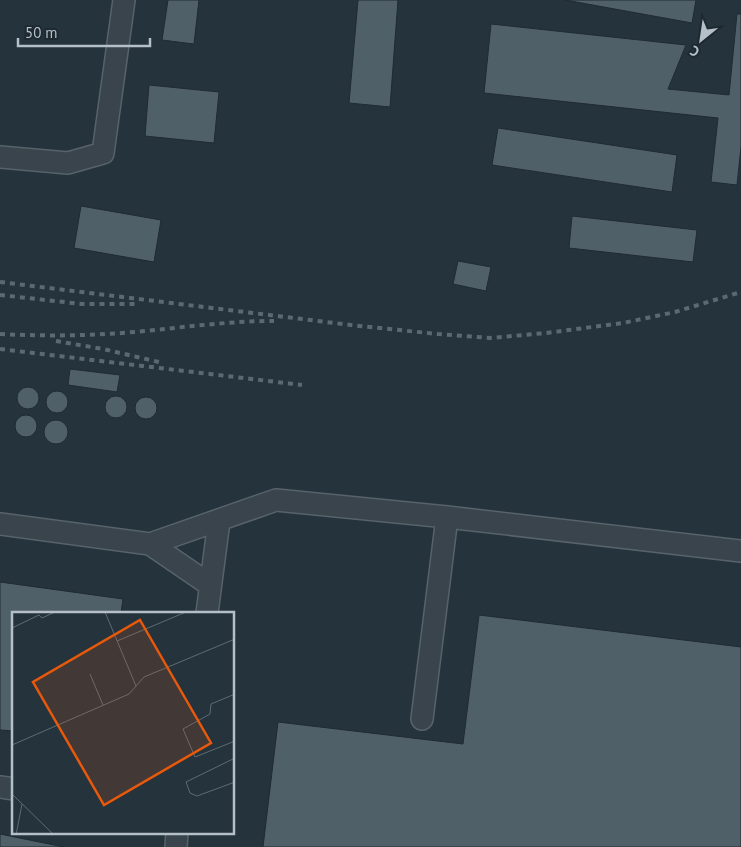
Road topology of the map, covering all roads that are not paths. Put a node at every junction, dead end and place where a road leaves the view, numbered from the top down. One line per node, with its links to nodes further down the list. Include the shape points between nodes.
1 (124, 0): 2 (lane, via 103,153 68,163)
2 (0, 157)
3 (446, 517): 4 (lane, via 276,500); 7 (lane); 10 (lane)
4 (219, 521): 6 (lane); 8 (lane)
5 (0, 524): 6 (lane)
6 (150, 544): 8 (lane)
7 (741, 551)
8 (210, 585): 9 (lane)
9 (207, 612)
10 (422, 719)
11 (177, 834): 12 (lane)
12 (176, 847)

